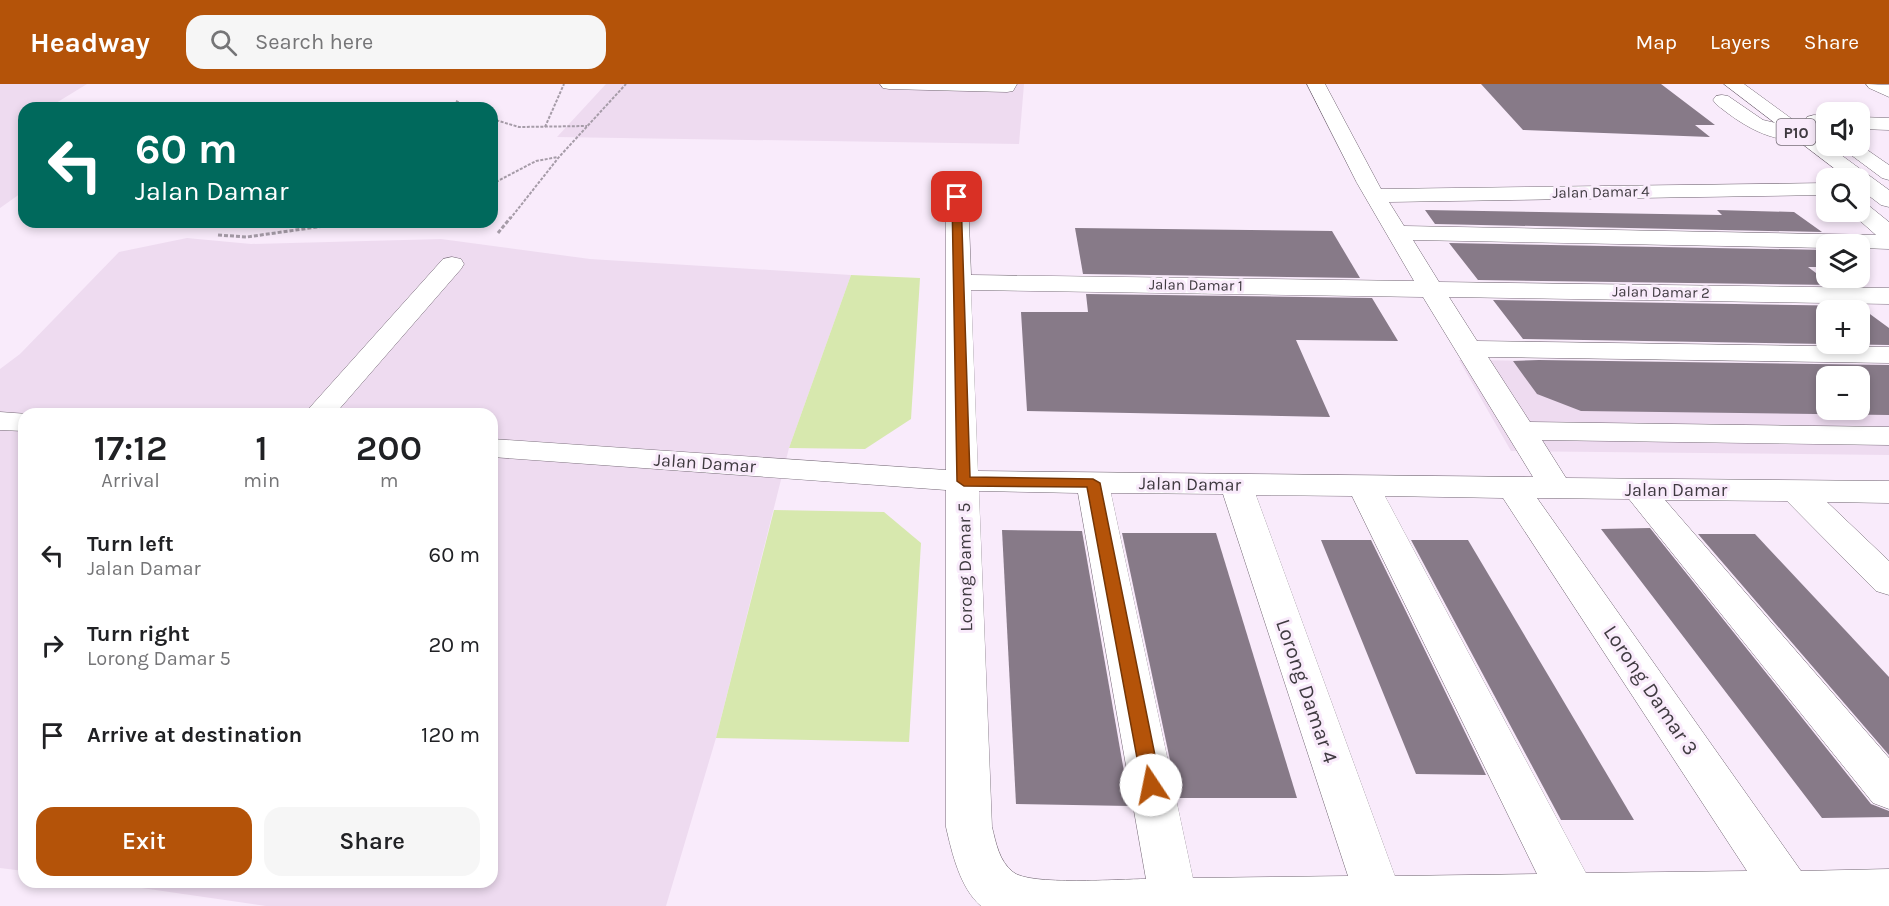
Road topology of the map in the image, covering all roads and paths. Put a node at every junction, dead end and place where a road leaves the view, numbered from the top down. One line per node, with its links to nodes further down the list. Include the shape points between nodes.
1 (564, 84): 16 (path)
2 (626, 84): 15 (path)
3 (890, 84): 4 (main road)
4 (1008, 84)
5 (1316, 84): 25 (main road, via 1340,123 1345,142)
6 (1733, 84): 17 (main road, P10)
7 (1875, 84): 8 (main road)
8 (1889, 92)
9 (1722, 100): 17 (main road, via 1757,126)
10 (1798, 109): 11 (main road, P10)
11 (1816, 120)
12 (498, 121): 16 (path, via 519,127)
13 (1870, 123): 14 (main road)
14 (1889, 124)
15 (588, 126): 16 (path); 19 (path)
16 (545, 127)
17 (1798, 134): 20 (main road, P10)
18 (1863, 156): 21 (main road)
19 (559, 157): 22 (path, via 536,161); 30 (path)
20 (1845, 168)
21 (1889, 174)
22 (498, 181)
23 (1870, 186): 27 (main road, P10)
24 (1816, 189): 25 (main road, Jalan Damar 4)
25 (1375, 196): 31 (main road)
26 (957, 197): 36 (main road, Lorong Damar 5)
27 (1889, 200)
28 (1870, 218): 32 (main road)
29 (310, 228): 33 (path, via 247,237)
30 (498, 233)
31 (1398, 233): 34 (main road); 37 (main road)
32 (1889, 234)
33 (218, 235)
34 (1889, 242)
35 (452, 264): 41 (main road)
36 (959, 282): 37 (main road, Jalan Damar 1); 47 (main road, Lorong Damar 5)
37 (1432, 289): 38 (main road, Jalan Damar 2); 39 (main road)
38 (1889, 296)
39 (1470, 349): 40 (main road); 44 (main road)
40 (1889, 355)
41 (324, 408)
42 (0, 421): 43 (main road)
43 (18, 422)
44 (1521, 431): 45 (main road); 52 (main road)
45 (1889, 436)
46 (498, 448): 47 (main road, Jalan Damar)
47 (964, 481): 48 (main road, Jalan Damar); 62 (main road, Lorong Damar 5, via 969,827 984,874 1001,893 1038,903)
48 (1093, 483): 49 (main road, Jalan Damar); 62 (main road)
49 (1236, 485): 50 (main road, Jalan Damar); 61 (main road, Lorong Damar 4)
50 (1363, 486): 51 (main road, Jalan Damar); 60 (main road)
51 (1513, 488): 52 (main road, Jalan Damar); 59 (main road, Lorong Damar 3)
52 (1556, 488): 53 (main road, Jalan Damar)
53 (1639, 490): 54 (main road, Jalan Damar); 57 (main road)
54 (1796, 491): 55 (main road, Jalan Damar); 56 (main road)
55 (1889, 492)
56 (1889, 582)
57 (1889, 790)
58 (1889, 892): 59 (main road)
59 (1789, 893): 60 (main road)
60 (1573, 896): 61 (main road)
61 (1379, 898): 63 (main road)
62 (1174, 901): 63 (main road)
63 (1289, 903)

